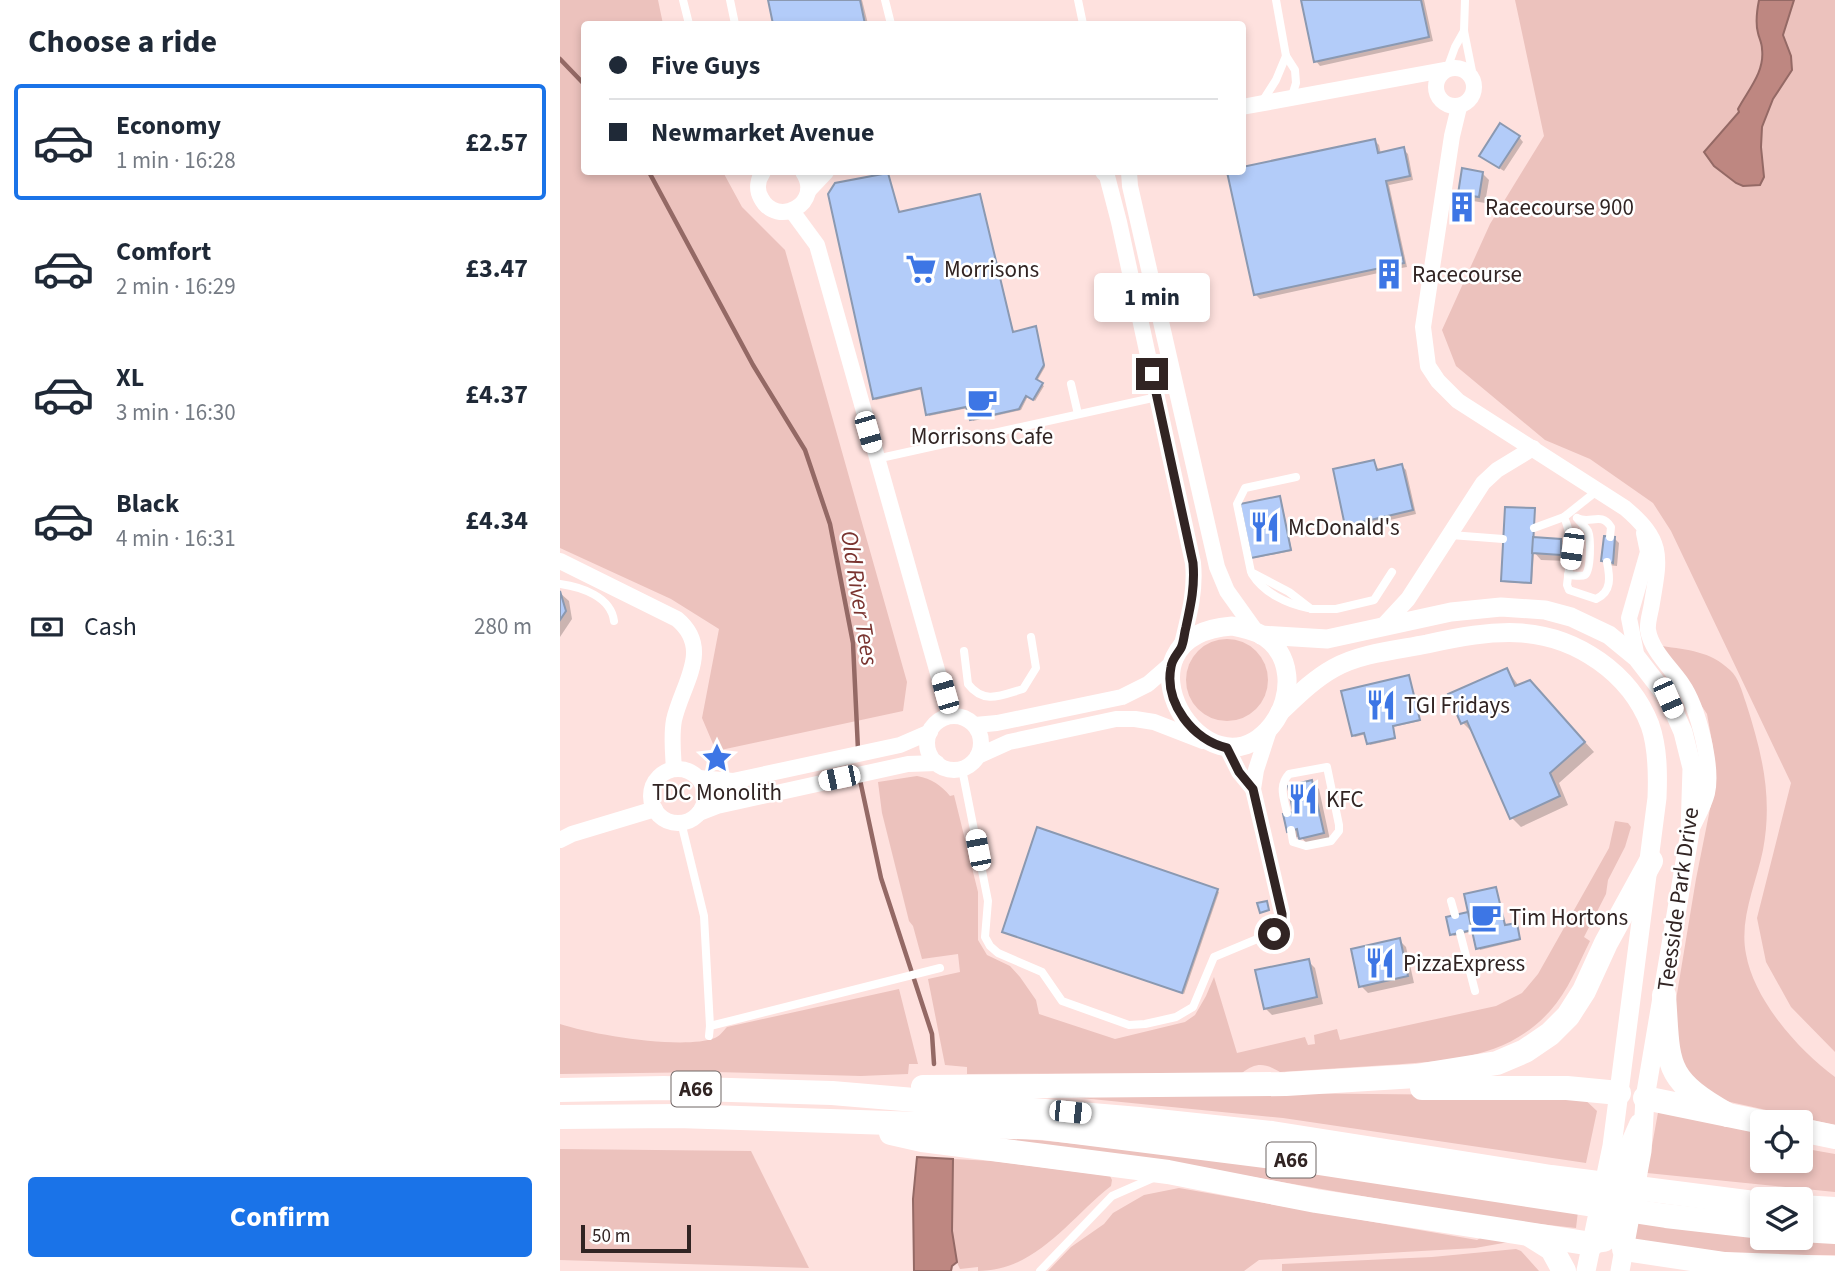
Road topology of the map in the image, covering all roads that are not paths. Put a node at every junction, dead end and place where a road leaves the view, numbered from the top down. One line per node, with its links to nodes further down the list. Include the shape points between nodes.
1 (683, 0): 7 (lane)
2 (730, 0): 8 (lane)
3 (885, 0): 9 (lane)
4 (1077, 0): 10 (lane)
5 (1276, 0): 12 (lane)
6 (1465, 0): 11 (lane)
7 (688, 21)
8 (734, 21)
9 (890, 21)
10 (1082, 21)
11 (1464, 31): 13 (lane); 15 (lane)
12 (1286, 56): 17 (lane, via 1295,70); 18 (lane)
13 (1446, 70): 14 (street); 15 (street, via 1463,69); 16 (street, via 1438,77)
14 (1395, 80): 16 (street); 17 (street)
15 (1474, 82): 20 (street, via 1472,97)
16 (1436, 93): 20 (street, via 1445,104)
17 (1292, 96): 18 (street)
18 (1262, 103): 19 (street)
19 (1246, 106)
20 (1459, 107): 31 (street, via 1423,327 1424,349 1428,366 1458,401)
21 (762, 175): 27 (street, via 758,184 762,200 775,211)
22 (804, 175): 26 (street)
23 (823, 175): 26 (street)
24 (1106, 175): 29 (street)
25 (1129, 175): 48 (street, via 1217,567 1227,591)
26 (808, 191): 27 (street, via 803,203)
27 (792, 211): 32 (street, via 817,245)
28 (1071, 384): 30 (lane)
29 (1157, 397): 30 (lane); 51 (street, via 1195,584)
30 (1078, 414): 32 (lane)
31 (1533, 448): 34 (street); 38 (street, via 1483,483)
32 (876, 459): 53 (street)
33 (1296, 477): 43 (lane, via 1245,488 1238,497 1251,572 1311,609 1336,609 1374,600)
34 (1598, 490): 35 (lane); 36 (street)
35 (1571, 515): 37 (lane); 39 (lane, via 1607,520); 44 (lane); 44 (lane, via 1588,532 1589,566 1582,576)
36 (1643, 527): 52 (street, via 1647,552 1629,618); 69 (street, via 1655,541 1658,554 1648,629 1653,644 1684,687 1700,724 1707,793)
37 (1534, 528)
38 (1451, 535): 40 (lane); 47 (street, via 1408,599)
39 (1610, 537)
40 (1503, 539)
41 (560, 561): 60 (street, via 677,619 691,633 695,652 672,732)
42 (1607, 562): 44 (lane, via 1610,579 1606,592 1596,599 1569,590)
43 (1392, 572)
44 (1568, 575)
45 (560, 584): 46 (lane, via 573,585 607,602)
46 (614, 621)
47 (1383, 626): 48 (street, Teesside Park Drive, via 1327,639); 52 (street, Teesside Park Drive, via 1489,608 1545,610 1609,635)
48 (1259, 634): 51 (street, via 1221,627 1197,635); 54 (street, via 1276,649 1288,675 1288,691)
49 (1031, 637): 50 (lane, via 1035,671 1023,689 992,698 982,697 968,684)
50 (964, 651)
51 (1176, 656): 55 (street, via 1148,684 1122,697); 57 (street, via 1169,680 1184,720)
52 (1637, 658): 69 (street, Teesside Park Drive, via 1668,698 1688,747 1692,768)
53 (950, 716): 55 (street, via 964,717); 56 (street, via 938,721)
54 (1275, 720): 57 (street, via 1240,747); 63 (street); 71 (street, Teesside Park Drive, via 1306,688 1357,659 1475,635 1523,633 1560,641 1616,674 1640,703 1650,726 1658,771)
55 (975, 725): 58 (street, via 981,736)
56 (930, 732): 59 (street, via 928,746); 62 (street, via 900,745 733,781)
57 (1220, 746): 58 (street, via 1154,722 1116,719 1009,742); 63 (street)
58 (978, 756): 61 (street)
59 (937, 763): 61 (street); 65 (street, via 908,764 816,783)
60 (674, 769): 62 (street); 64 (street, via 657,779 652,789)
61 (962, 769): 75 (lane, via 988,901 985,937 1010,959 1042,972 1062,1001 1129,1025 1185,1014 1193,1007 1214,957)
62 (699, 778): 65 (street, via 705,790)
63 (1253, 789): 75 (street, via 1282,914 1274,934)
64 (655, 809): 67 (street, via 671,822); 70 (street)
65 (699, 813): 67 (street)
66 (1287, 813): 68 (lane, via 1281,789 1285,778 1327,767 1339,825 1336,836 1300,846 1293,842)
67 (681, 822): 76 (lane, via 704,916 709,1031)
68 (1291, 830)
69 (1690, 832): 78 (street, Teesside Park Drive)
70 (560, 840)
71 (1651, 861): 79 (highway, via 1584,991 1549,1034 1497,1063); 82 (street, Teesside Park Drive)
72 (1451, 901): 73 (lane)
73 (1455, 915)
74 (1460, 933): 77 (lane)
75 (1262, 937)
76 (940, 968)
77 (1475, 991)
78 (1664, 995): 83 (street, Teesside Park Drive); 84 (highway, via 1670,1064 1701,1099)
79 (1345, 1081): 81 (highway, A66, via 946,1085); 82 (highway, A66, via 1406,1088 1567,1088)
80 (560, 1090): 81 (highway, A66)
81 (832, 1093): 92 (highway, A66, via 1272,1133)
82 (1619, 1093): 83 (street); 90 (street, Teesside Park Drive)
83 (1644, 1105): 84 (highway); 90 (street, Teesside Park Drive)
84 (1728, 1115): 87 (highway)
85 (560, 1117): 86 (highway, A66)
86 (817, 1119): 91 (highway, A66, via 922,1140); 95 (highway, A66, via 1044,1128)
87 (1750, 1120)
88 (1813, 1132): 89 (highway)
89 (1835, 1137)
90 (1627, 1148): 99 (street, Teesside Park Drive); 99 (street, Teesside Park Drive)
91 (1168, 1172): 98 (highway, A66); 102 (lane, via 1112,1196)
92 (1750, 1202)
93 (1813, 1208): 94 (highway)
94 (1835, 1209)
95 (1750, 1226)
96 (1813, 1231): 97 (highway)
97 (1835, 1232)
98 (1530, 1235): 99 (highway, A66); 103 (highway, via 1552,1249)
99 (1613, 1240): 100 (highway); 104 (street)
100 (1725, 1264): 101 (highway); 105 (highway)
101 (1835, 1268)
102 (1040, 1271)
103 (1564, 1271)
104 (1586, 1271)
105 (1642, 1271)

